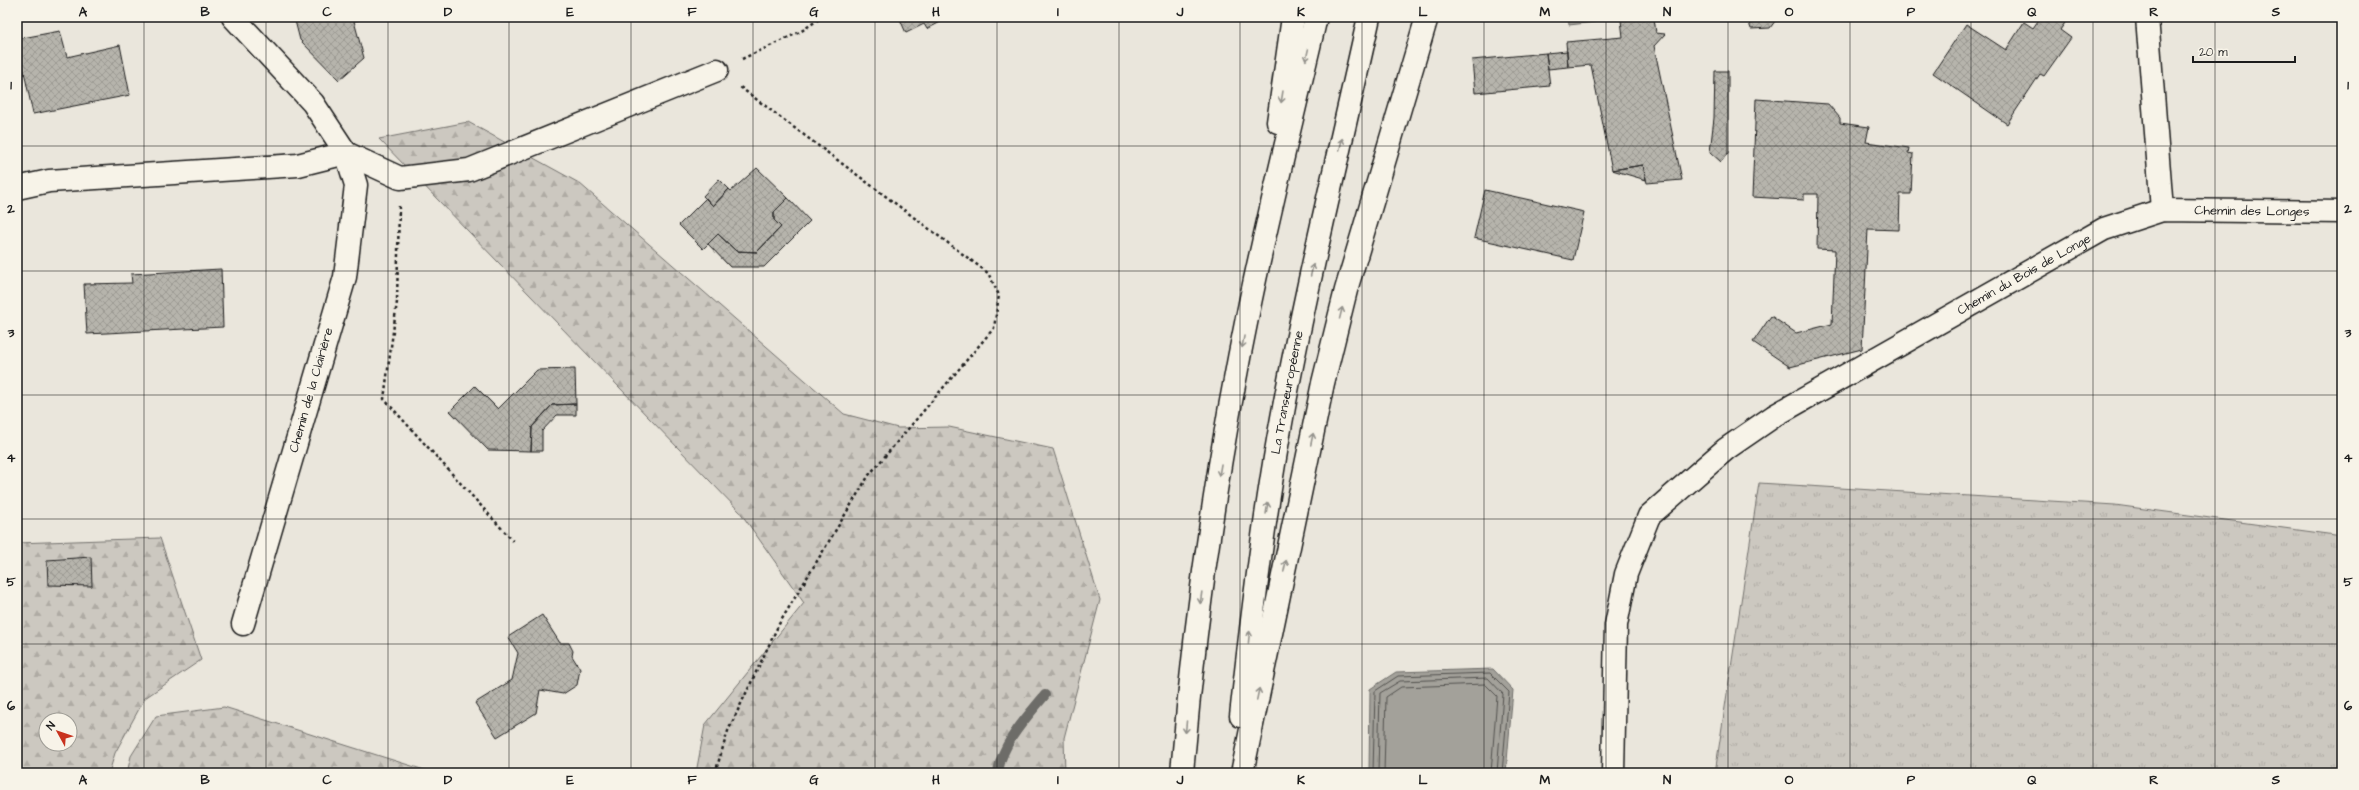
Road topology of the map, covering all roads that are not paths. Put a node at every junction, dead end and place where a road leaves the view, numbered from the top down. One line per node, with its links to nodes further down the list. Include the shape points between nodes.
1 (233, 17): 8 (main road, Chemin de la Clairière, via 312,103)
2 (1293, 17): 12 (main road, one-way to 12)
3 (1316, 17): 12 (main road, one-way to 12)
4 (1369, 17): 15 (main road, La Transeuropéenne, one-way to 4, via 1256,574 1278,440 1303,313)
5 (1427, 17): 16 (main road, one-way to 5, via 1325,375 1346,290)
6 (2147, 17): 10 (main road)
7 (717, 70): 8 (main road, via 469,170 400,178)
8 (346, 153): 9 (main road, via 298,165 49,181); 13 (main road, Chemin de la Clairière, via 356,185 345,277)
9 (17, 188)
10 (2162, 210): 11 (main road, Chemin des Longes); 17 (main road, Chemin du Bois de Longe, via 2104,228 1774,416 1726,449 1649,516 1626,574 1616,625)
11 (2342, 212)
12 (1250, 303): 14 (main road, one-way to 14, via 1215,498 1188,697)
13 (242, 624)
14 (1182, 773)
15 (1234, 773)
16 (1242, 773)
17 (1613, 773)

